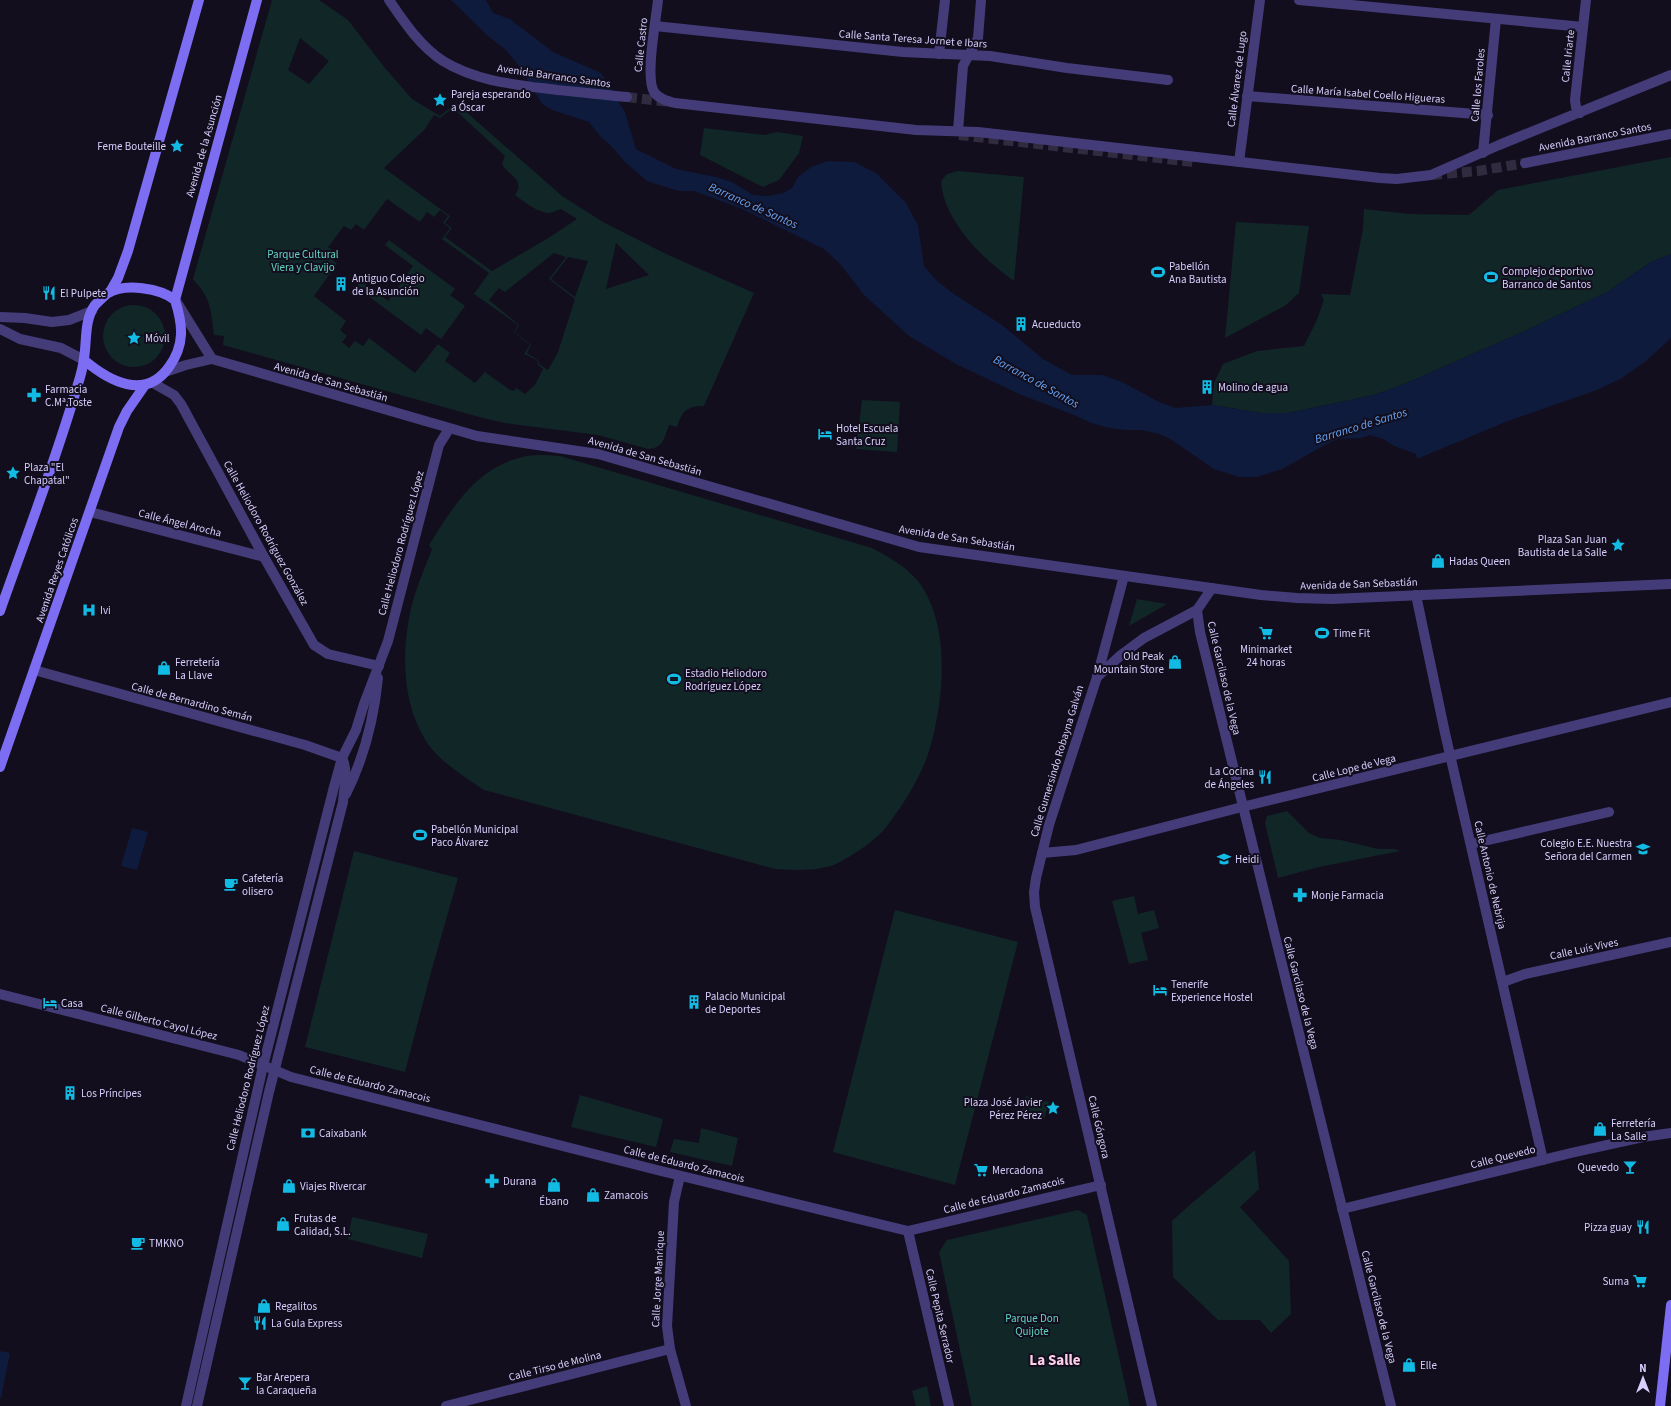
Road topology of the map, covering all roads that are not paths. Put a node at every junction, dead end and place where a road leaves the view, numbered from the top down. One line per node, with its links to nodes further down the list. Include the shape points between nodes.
1 (199, 0): 26 (main road, via 130,244)
2 (258, 0): 27 (main road, Avenida de la Asunción)
3 (389, 0): 18 (street, Avenida Barranco Santos, via 417,38 456,68 517,85)
4 (658, 0): 11 (street, Calle Castro)
5 (945, 0): 13 (street)
6 (981, 0): 14 (street, via 978,38)
7 (1260, 0): 17 (street, Calle Álvarez de Lugo)
8 (1299, 0): 10 (street)
9 (1586, 0): 12 (street, Calle Iriarte)
10 (1496, 19): 12 (street); 20 (street, Calle los Faroles)
11 (655, 26): 13 (street, Calle Santa Teresa Jornet e Ibars); 21 (street, Calle Castro, via 650,76 654,91 665,101 916,130)
12 (1583, 27): 19 (street, Calle Iriarte, via 1575,100)
13 (939, 54): 14 (street, Calle Santa Teresa Jornet e Ibars)
14 (970, 56): 16 (street, Calle Santa Teresa Jornet e Ibars, via 990,56); 21 (street, via 963,66)
15 (1671, 75): 19 (street)
16 (1168, 80)
17 (1247, 96): 20 (street, Calle María Isabel Coello Higueras); 24 (street, Calle Álvarez de Lugo)
18 (627, 97)
19 (1580, 113): 23 (street)
20 (1488, 115): 23 (street, Calle los Faroles)
21 (958, 131): 24 (street)
22 (1671, 134): 25 (street, Avenida Barranco Santos)
23 (1483, 153): 24 (street, via 1431,175 1397,179)
24 (1239, 162)
25 (1525, 164)
26 (110, 292): 27 (main road, via 134,288 157,290); 28 (main road)
27 (175, 300): 31 (street); 33 (main road, via 180,320 180,343 176,357)
28 (92, 311): 29 (street, via 69,320 52,322); 32 (main road, via 88,323)
29 (0, 317)
30 (0, 329): 32 (street, via 20,339 61,348)
31 (212, 359): 33 (street, Avenida de San Sebastián); 35 (street, Avenida de San Sebastián)
32 (84, 360): 34 (main road, via 115,381); 43 (main road, via 70,412)
33 (165, 372): 34 (main road)
34 (149, 384): 36 (main road, Avenida Reyes Católicos, via 127,411 119,427); 37 (street, Calle Heliodoro Rodríguez González, via 174,395 181,404)
35 (449, 429): 38 (street, Avenida de San Sebastián, via 487,438 598,454 919,546); 44 (street, Calle Heliodoro Rodríguez López, via 439,445 388,641)
36 (90, 512): 37 (street, Calle Ángel Arocha); 45 (main road, Avenida Reyes Católicos)
37 (264, 557): 44 (street, Calle Heliodoro Rodríguez González, via 314,645 328,654)
38 (1124, 576): 40 (street, Avenida de San Sebastián); 46 (street, Calle Gumersindo Robayna Galván)
39 (1671, 584): 41 (street, Avenida de San Sebastián)
40 (1212, 588): 41 (street, Avenida de San Sebastián, via 1314,599); 42 (street, Calle Garcilaso de la Vega)
41 (1416, 595): 48 (street, Calle Antonio de Nebrija)
42 (1197, 610): 46 (street, Calle Gumersindo Robayna Galván, via 1144,638); 52 (street, Calle Garcilaso de la Vega)
43 (0, 611)
44 (379, 666): 49 (street, Calle Heliodoro Rodríguez López, via 356,730); 51 (street, Calle Heliodoro Rodríguez López, via 370,728 354,777)
45 (34, 670): 49 (street, Calle de Bernardino Semán, via 305,745); 50 (main road, Avenida Reyes Católicos)
46 (1097, 676): 55 (street, Calle Gumersindo Robayna Galván, via 1060,786)
47 (1671, 702): 48 (street, Calle Lope de Vega)
48 (1450, 756): 52 (street, Calle Lope de Vega); 54 (street, Calle Antonio de Nebrija)
49 (342, 758): 51 (street, Calle Heliodoro Rodríguez López, via 346,775); 59 (street, Calle Heliodoro Rodríguez López)
50 (0, 767)
51 (342, 802): 60 (street, Calle Heliodoro Rodríguez López)
52 (1242, 807): 55 (street, Calle Lope de Vega, via 1076,850); 65 (street, Calle Garcilaso de la Vega)
53 (1609, 812): 54 (street)
54 (1471, 844): 57 (street, Calle Antonio de Nebrija)
55 (1042, 853): 64 (street, Calle Góngora, via 1034,892 1035,907)
56 (1671, 942): 57 (street, Calle Luís Vives, via 1525,974)
57 (1503, 982): 62 (street, Calle Antonio de Nebrija)
58 (0, 994): 59 (street, Calle Gilberto Cayol López, via 240,1055)
59 (263, 1066): 60 (street, Calle de Eduardo Zamacois); 69 (street, Calle Heliodoro Rodríguez López)
60 (274, 1070): 63 (street, Calle de Eduardo Zamacois, via 307,1081); 70 (street, Calle Heliodoro Rodríguez López)
61 (1671, 1133): 62 (street, Calle Quevedo)
62 (1543, 1160): 65 (street, Calle Quevedo)
63 (680, 1176): 66 (street, Calle de Eduardo Zamacois); 68 (street, Calle Jorge Manrique, via 674,1202 666,1326)
64 (1100, 1185): 66 (street, Calle de Eduardo Zamacois); 74 (street, Calle Góngora)
65 (1342, 1209): 75 (street, Calle Garcilaso de la Vega)
66 (908, 1231): 73 (street, Calle Pepita Serrador)
67 (1671, 1305): 76 (main road)
68 (670, 1349): 71 (street, Calle Tirso de Molina); 72 (street, Calle Jorge Manrique)
69 (186, 1406)
70 (197, 1406)
71 (446, 1406)
72 (686, 1406)
73 (949, 1406)
74 (1152, 1406)
75 (1391, 1406)
76 (1660, 1406)

